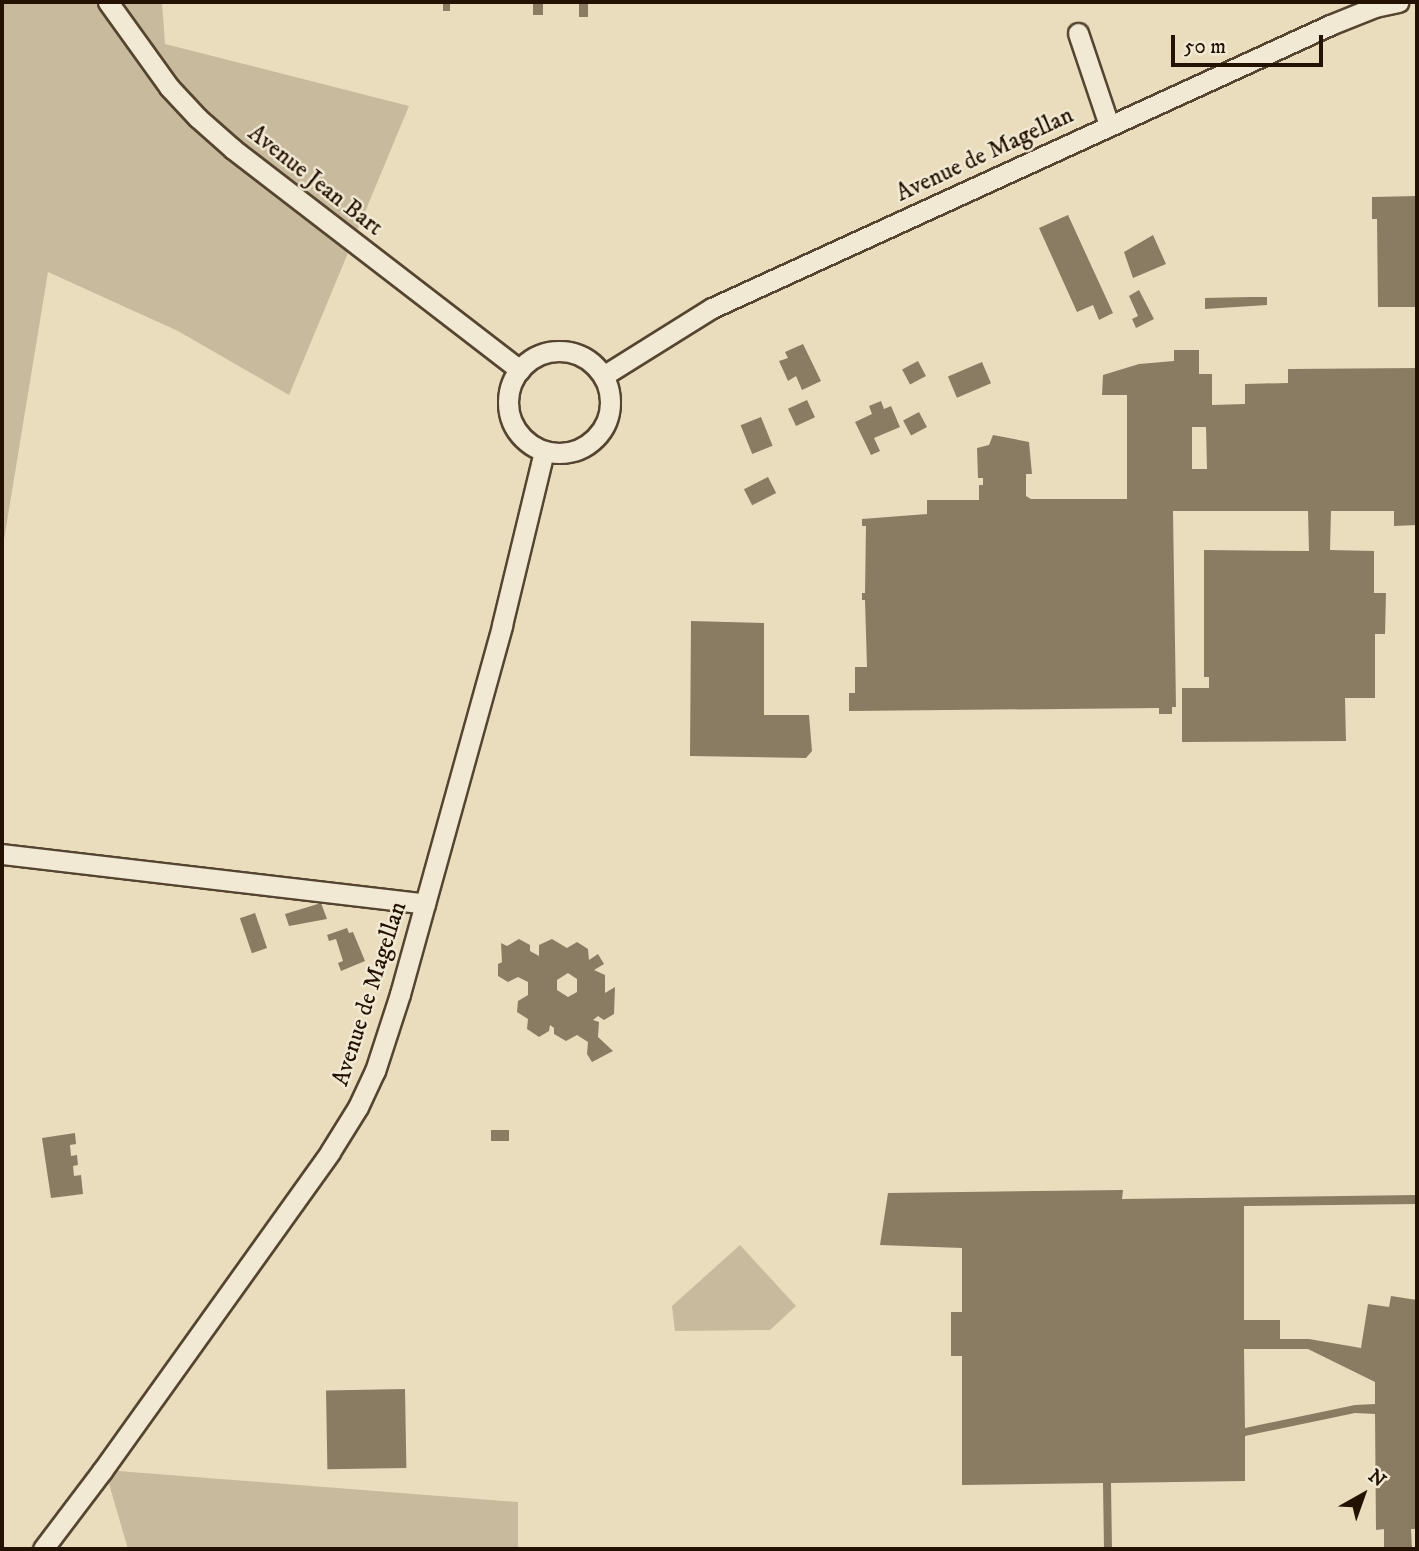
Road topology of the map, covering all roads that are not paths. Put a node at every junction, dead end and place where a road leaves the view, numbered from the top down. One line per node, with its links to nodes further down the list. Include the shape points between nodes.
1 (108, 2): 5 (street, Avenue Jean Bart, via 170,88 207,126)
2 (1398, 2): 4 (street, Avenue de Magellan, via 1330,25)
3 (1078, 33): 4 (street)
4 (1109, 125): 6 (street, Avenue de Magellan, via 712,308)
5 (520, 370): 6 (street, via 539,356 563,351 585,359); 7 (street, via 511,384 510,417 517,432)
6 (603, 376): 7 (street, via 610,410 594,440 562,454)
7 (544, 451): 9 (street, Avenue de Magellan, via 502,625)
8 (2, 854): 9 (street)
9 (425, 904): 10 (street, Avenue de Magellan, via 374,1071 358,1107 103,1471)
10 (43, 1549)

